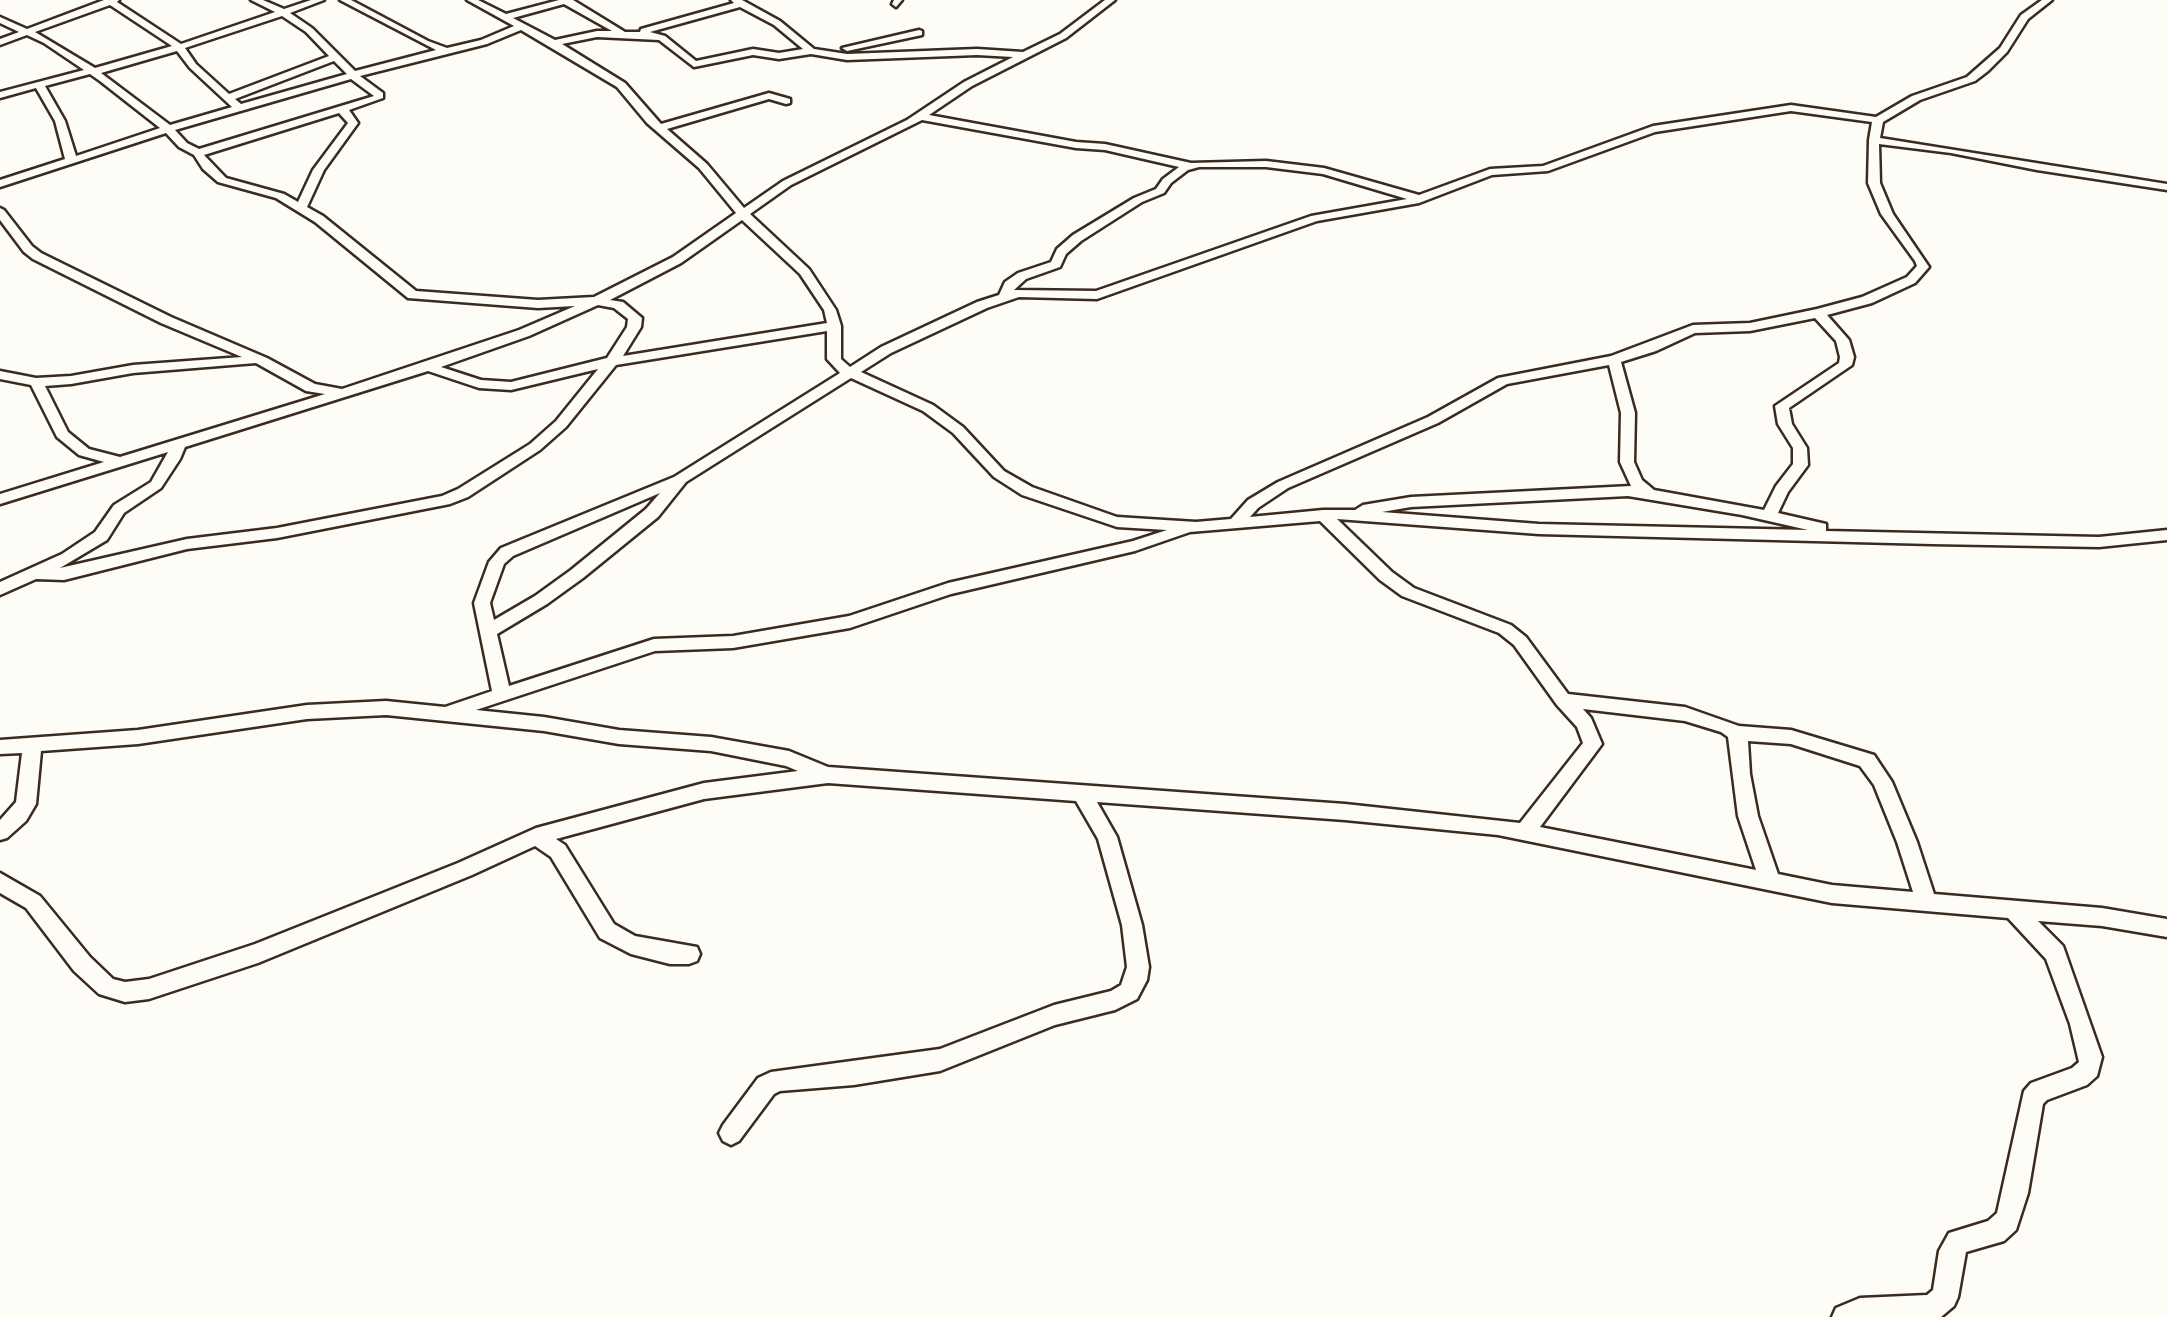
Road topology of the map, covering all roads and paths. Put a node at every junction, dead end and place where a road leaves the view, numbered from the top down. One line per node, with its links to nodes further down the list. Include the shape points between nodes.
1 (255, 0): 10 (street)
2 (320, 0): 10 (street)
3 (344, 0): 20 (street)
4 (471, 0): 12 (street)
5 (567, 0): 12 (street, via 532,10); 14 (street)
6 (1111, 0): 22 (street, via 1063,36)
7 (2048, 0): 33 (street, via 2024,17 2004,50 1971,79 1916,99)
8 (111, 1): 13 (street); 19 (street)
9 (738, 2): 15 (street); 21 (street)
10 (283, 12): 19 (street); 23 (street)
11 (0, 20): 13 (street)
12 (513, 23): 18 (street); 20 (street, via 495,39)
13 (27, 31): 17 (street); 24 (street)
14 (621, 33): 15 (street); 18 (street)
15 (633, 33): 21 (street, via 662,38 694,64 753,52 779,56)
16 (919, 33): 21 (street)
17 (0, 42)
18 (554, 43): 34 (street, via 621,85)
19 (178, 46): 24 (street); 28 (street, via 193,66)
20 (447, 51): 25 (street)
21 (815, 52): 22 (street, via 847,57 977,52)
22 (1024, 55): 32 (street, via 949,94)
23 (336, 57): 25 (street); 28 (street)
24 (92, 72): 26 (street); 35 (street)
25 (355, 76): 30 (street); 31 (street, via 378,97)
26 (39, 84): 27 (street); 38 (street, via 61,121)
27 (0, 94)
28 (230, 97): 30 (street)
29 (786, 101): 34 (street, via 762,97)
30 (240, 109): 35 (street)
31 (341, 110): 37 (street); 43 (street, via 353,123 319,170)
32 (919, 116): 39 (street); 45 (street, via 787,183)
33 (1878, 120): 36 (street); 42 (street, via 1791,108 1706,119 1642,133 1544,169 1490,172)
34 (659, 128): 45 (street, via 704,166)
35 (169, 129): 37 (street); 38 (street)
36 (1874, 140): 41 (street); 50 (street, via 1874,183 1879,199 1923,267 1896,288)
37 (198, 153): 43 (street, via 222,180 280,196)
38 (71, 159): 40 (street)
39 (1191, 166): 42 (street, via 1266,164 1324,171); 48 (street, via 1160,191 1138,200 1060,251 1056,264 1009,285)
40 (0, 184)
41 (2167, 187)
42 (1421, 199): 48 (street, via 1315,218 1097,295 1030,292)
43 (300, 209): 49 (street, via 419,298 453,296 538,304)
44 (0, 212): 46 (street)
45 (742, 213): 49 (street, via 677,260); 51 (street, via 805,272 830,310)
46 (17, 234): 47 (street); 53 (street, via 37,256)
47 (0, 239)
48 (1005, 296): 56 (street, via 915,333)
49 (597, 301): 54 (street, via 618,305 635,318 634,327); 55 (street)
50 (1818, 313): 52 (street, via 1749,327 1693,329); 66 (street, via 1842,340 1845,366 1782,406 1785,424 1802,456 1801,465)
51 (834, 326): 54 (street); 56 (street, via 834,359)
52 (1615, 360): 63 (street, via 1628,413 1627,461 1636,483); 67 (street, via 1503,381 1433,420 1283,485 1253,504)
53 (262, 361): 58 (street, via 134,369); 59 (street, via 311,388)
54 (609, 362): 55 (street, via 511,386 479,384); 71 (street, via 574,409 544,439 454,497 278,533 187,544 64,574)
55 (429, 367): 59 (street)
56 (851, 373): 62 (street); 68 (street, via 928,408 958,430 999,474 1027,491 1117,522)
57 (0, 375): 58 (street)
58 (36, 382): 61 (street, via 62,434 91,456)
59 (344, 394): 60 (street)
60 (179, 442): 61 (street); 71 (street, via 156,485 119,509 101,536 87,547)
61 (118, 460): 64 (street)
62 (681, 479): 73 (street, via 652,513 577,574); 73 (street, via 507,552 497,562 482,603)
63 (1647, 492): 65 (street, via 1411,502); 66 (street)
64 (0, 499)
65 (1331, 515): 67 (street); 70 (street, via 1539,529); 75 (street, via 1386,576 1408,592 1505,629 1520,641)
66 (1768, 517): 70 (street)
67 (1237, 521): 68 (street)
68 (1196, 527): 74 (street, via 1135,546 948,589 849,622 733,642 654,645)
69 (2167, 536): 70 (street, via 2099,542)
70 (1861, 537)
71 (37, 574): 72 (street)
72 (0, 589)
73 (488, 631): 74 (street)
74 (502, 696): 76 (street)
75 (1563, 700): 77 (street, via 1685,714); 83 (street, via 1585,723 1593,744)
76 (446, 713): 78 (street, via 386,708 307,712 138,737); 80 (street, via 619,737 711,744 789,760)
77 (1735, 733): 86 (street, via 1748,816); 87 (street, via 1791,737 1867,760 1882,782)
78 (32, 746): 79 (street); 82 (street, via 26,804)
79 (0, 747)
80 (828, 775): 81 (street); 84 (street, via 704,791)
81 (1081, 792): 83 (street, via 1345,812); 91 (street, via 1107,837 1132,925 1138,967 1129,992 1115,1000 1054,1015 940,1060 779,1080 766,1086)
82 (0, 832)
83 (1524, 832): 86 (street)
84 (536, 836): 85 (street, via 258,953 149,989 125,992 107,988 33,902); 90 (street, via 558,851 607,931 670,954)
85 (0, 882)
86 (1770, 882): 87 (street, via 1832,894)
87 (1926, 901): 88 (street)
88 (2012, 908): 89 (street); 92 (street, via 2055,953 2085,1035 2089,1068 2079,1077 2039,1091 2032,1099 2007,1221 1995,1232 1958,1242 1952,1251 1945,1297 1932,1308 1860,1311)
89 (2167, 928)
90 (689, 954)
91 (731, 1133)
92 (1845, 1317)

